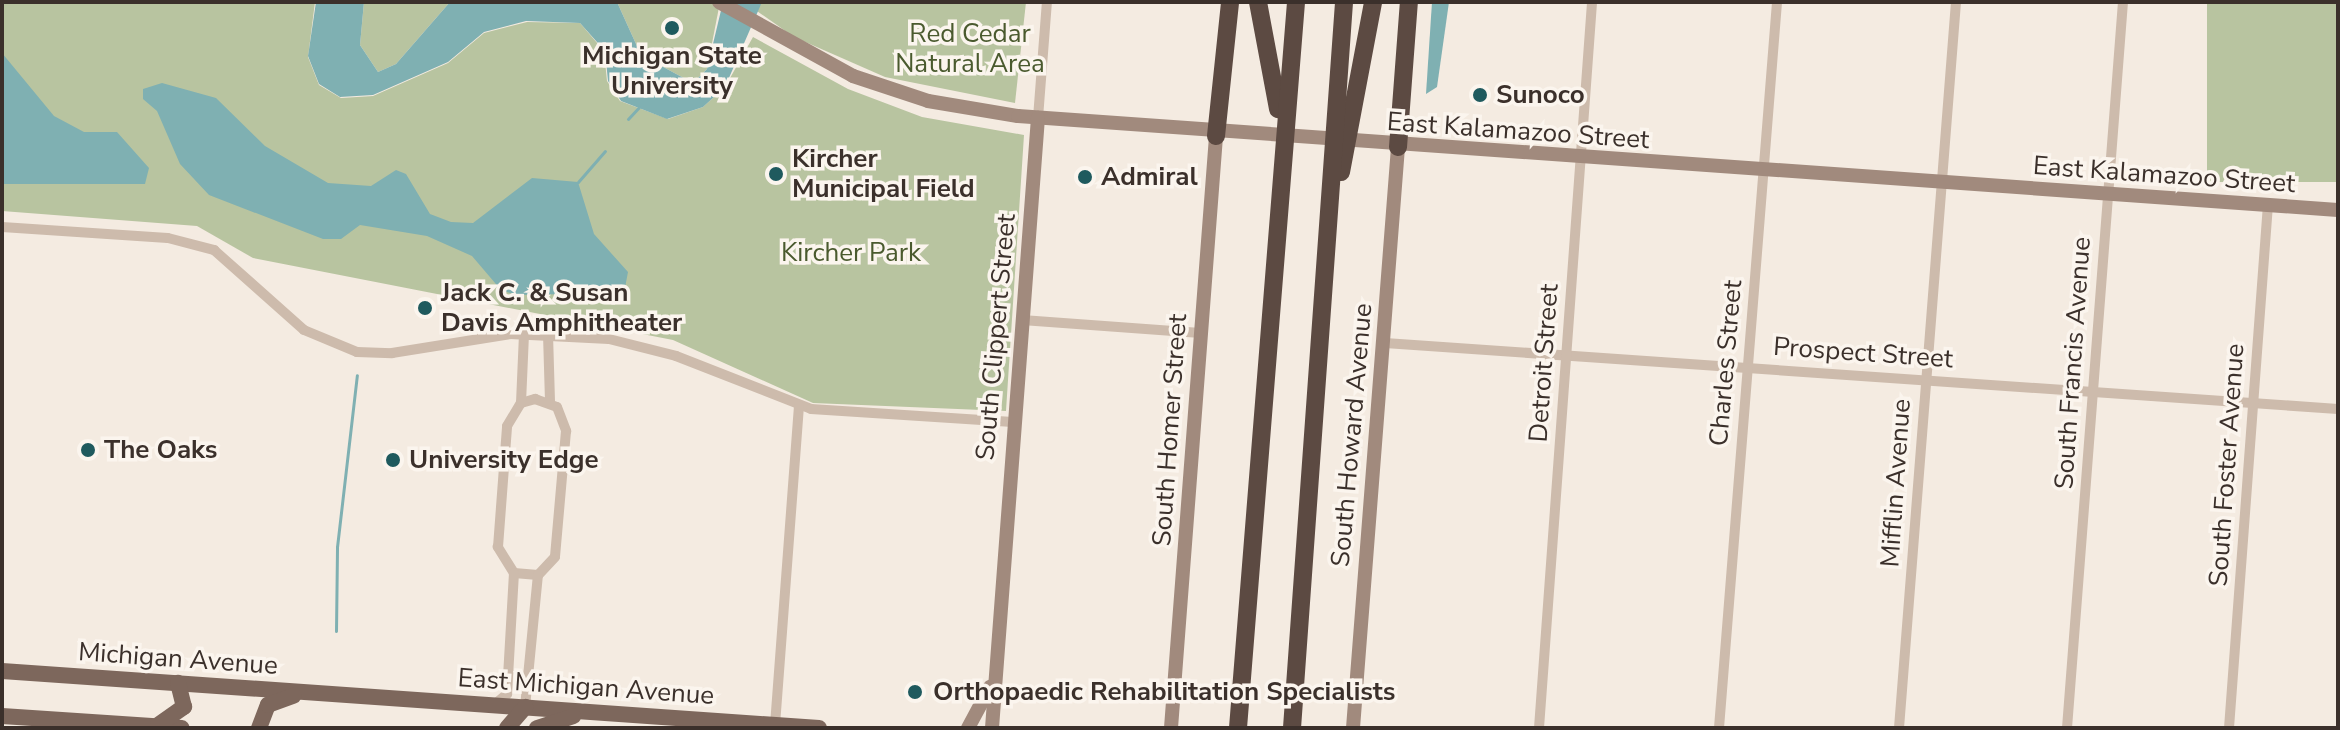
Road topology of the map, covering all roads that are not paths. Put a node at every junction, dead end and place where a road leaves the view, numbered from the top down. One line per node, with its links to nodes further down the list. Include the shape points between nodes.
1 (719, 2): 15 (street, East Kalamazoo Street, via 774,38 928,101)
2 (1047, 2): 15 (street, South Clippert Street)
3 (1230, 2): 16 (highway)
4 (1296, 2): 13 (highway)
5 (1344, 2): 14 (highway)
6 (1373, 2): 14 (highway)
7 (1409, 2): 17 (highway)
8 (1592, 2): 18 (street, Detroit Street)
9 (1777, 2): 19 (street, Charles Street)
10 (1956, 2): 20 (street, Mifflin Avenue)
11 (2123, 2): 21 (street, South Francis Avenue)
12 (1260, 6): 13 (highway)
13 (1283, 104): 63 (highway)
14 (1344, 108): 64 (highway)
15 (1038, 118): 16 (street, East Kalamazoo Street); 25 (street, South Clippert Street)
16 (1216, 136): 17 (street, East Kalamazoo Street); 26 (street, South Homer Street)
17 (1398, 147): 18 (street, East Kalamazoo Street); 29 (street, South Howard Avenue)
18 (1581, 159): 19 (street, East Kalamazoo Street); 30 (street, Detroit Street)
19 (1765, 171): 20 (street, East Kalamazoo Street); 31 (street, Charles Street)
20 (1942, 184): 21 (street, East Kalamazoo Street); 32 (street, Mifflin Avenue)
21 (2109, 195): 22 (street, East Kalamazoo Street); 33 (street, South Francis Avenue)
22 (2268, 205): 23 (street, East Kalamazoo Street); 36 (street, South Foster Avenue)
23 (2338, 210)
24 (2, 227): 27 (street, via 168,238 214,250 304,330 357,352)
25 (1022, 320): 26 (street); 39 (street, South Clippert Street)
26 (1201, 333): 62 (street, South Homer Street)
27 (524, 334): 28 (street); 35 (street)
28 (548, 334): 34 (street); 37 (street, via 676,356)
29 (1385, 343): 30 (street, Prospect Street); 65 (street, South Howard Avenue)
30 (1566, 356): 31 (street, Prospect Street); 66 (street, Detroit Street)
31 (1748, 368): 32 (street, Prospect Street); 67 (street, Charles Street)
32 (1926, 379): 33 (street, Prospect Street); 68 (street, Mifflin Avenue)
33 (2093, 392): 36 (street, Prospect Street); 69 (street, South Francis Avenue)
34 (550, 401): 35 (street); 41 (street, via 566,431 555,557)
35 (521, 403): 40 (street, via 507,426 498,547)
36 (2255, 403): 38 (street, Prospect Street); 70 (street, South Foster Avenue)
37 (799, 406): 39 (street); 52 (street)
38 (2338, 409)
39 (1013, 422): 43 (street, South Clippert Street)
40 (514, 573): 41 (street); 47 (street, via 507,694)
41 (538, 575): 48 (street)
42 (2, 671): 44 (main road, Michigan Avenue)
43 (994, 675): 60 (street, South Clippert Street); 61 (street, South Clippert Street)
44 (178, 683): 45 (main road, Michigan Avenue); 53 (main road, via 184,707)
45 (310, 693): 46 (main road, Michigan Avenue); 56 (main road, via 272,702)
46 (350, 696): 47 (main road, East Michigan Avenue)
47 (494, 704): 48 (main road, East Michigan Avenue); 57 (main road)
48 (525, 707): 49 (main road, East Michigan Avenue); 58 (main road)
49 (595, 711): 52 (main road, East Michigan Avenue); 54 (main road)
50 (2, 716): 51 (main road)
51 (86, 725): 53 (main road)
52 (775, 725): 59 (main road, East Michigan Avenue)
53 (157, 726): 55 (main road)
54 (537, 726)
55 (182, 728)
56 (259, 728)
57 (498, 728)
58 (507, 728)
59 (819, 728)
60 (968, 728)
61 (992, 728)
62 (1171, 728)
63 (1238, 728)
64 (1292, 728)
65 (1353, 728)
66 (1539, 728)
67 (1719, 728)
68 (1899, 728)
69 (2067, 728)
70 (2229, 728)

